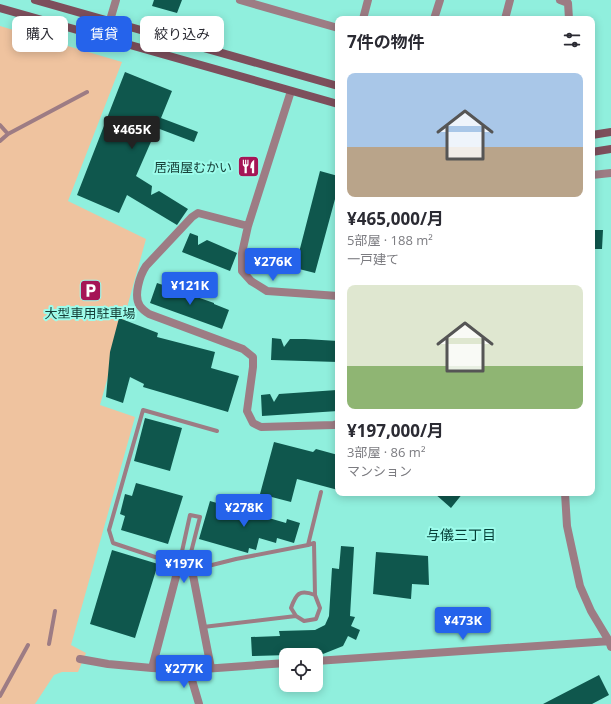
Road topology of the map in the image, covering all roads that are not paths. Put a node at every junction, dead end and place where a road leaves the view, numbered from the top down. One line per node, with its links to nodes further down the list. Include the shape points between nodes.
1 (36, 0): 10 (main road)
2 (116, 0): 11 (street)
3 (240, 0): 8 (street)
4 (368, 0): 12 (street)
5 (440, 0): 13 (street)
6 (510, 0): 14 (street)
7 (560, 0): 15 (street, via 568,3)
8 (265, 3): 17 (street)
9 (0, 8): 18 (main road)
10 (92, 16)
11 (111, 16)
12 (364, 16)
13 (435, 16)
14 (506, 16)
15 (569, 16)
16 (132, 27): 20 (main road)
17 (335, 27)
18 (76, 29)
19 (132, 45): 21 (main road)
20 (335, 85)
21 (291, 91): 23 (main road); 33 (street)
22 (87, 92): 26 (lane)
23 (335, 103)
24 (0, 125): 26 (lane)
25 (611, 132): 27 (main road)
26 (8, 134): 28 (lane)
27 (595, 135)
28 (0, 141)
29 (611, 149): 30 (main road)
30 (595, 152)
31 (611, 173): 32 (street)
32 (595, 175)
33 (248, 226): 34 (street, via 242,253 242,271 252,281 267,291); 35 (street, via 198,214 192,217 141,274 137,293 139,305 149,314 243,349 253,357 247,411 253,423 261,427)
34 (335, 296)
35 (335, 425)
36 (217, 431): 40 (lane, via 143,410 134,440 109,530 113,543)
37 (321, 492): 39 (lane)
38 (565, 496): 46 (street, via 568,526 580,586 590,611)
39 (308, 545): 41 (lane); 42 (lane, via 314,543)
40 (179, 565): 41 (street); 41 (lane, via 190,515 200,517); 52 (street)
41 (190, 569): 45 (street)
42 (315, 595): 44 (lane, via 300,593 294,598 291,608); 44 (lane, via 320,608 316,619 304,621)
43 (55, 612): 47 (lane)
44 (296, 616): 45 (lane)
45 (203, 627): 53 (street)
46 (610, 643): 50 (street)
47 (49, 644)
48 (28, 645): 55 (lane)
49 (80, 659): 52 (street)
50 (323, 661)
51 (279, 663): 53 (street)
52 (152, 668): 54 (street)
53 (211, 668): 54 (street)
54 (189, 670): 56 (street)
55 (0, 696)
56 (199, 704)

